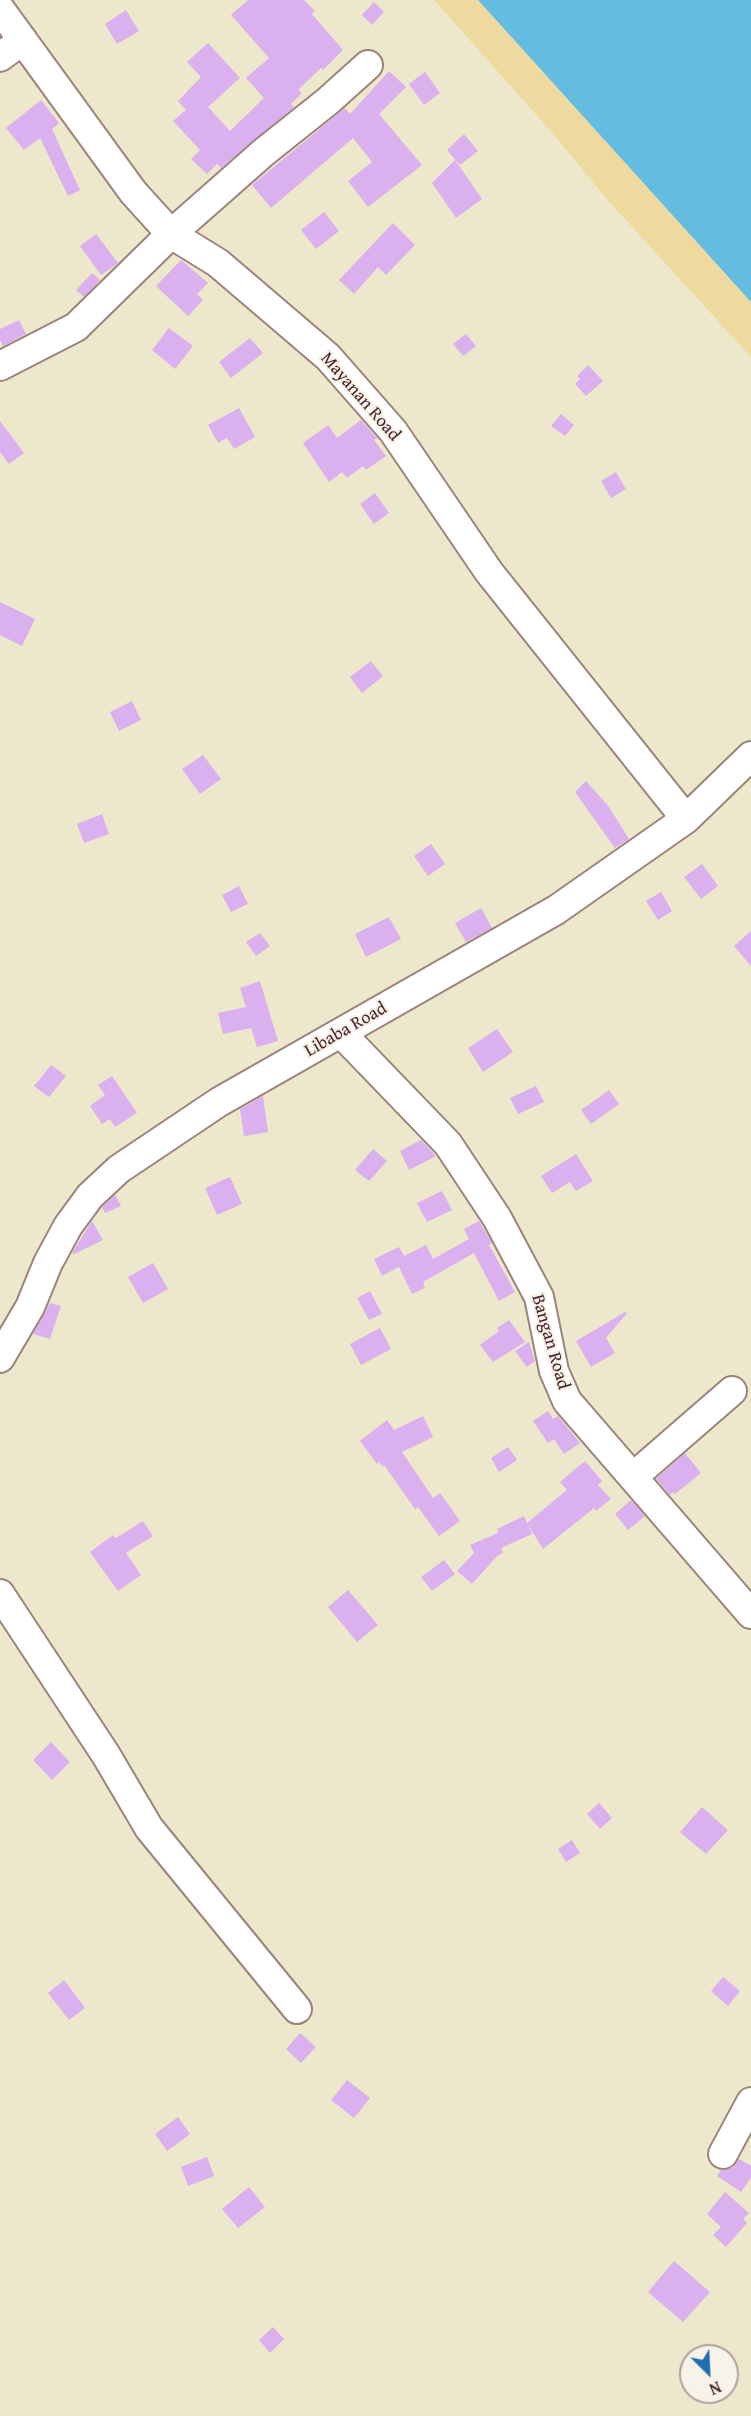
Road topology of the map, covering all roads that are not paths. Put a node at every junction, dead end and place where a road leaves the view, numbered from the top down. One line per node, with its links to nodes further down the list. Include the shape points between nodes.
1 (0, 9): 2 (street, Mayanan Road)
2 (23, 40): 3 (street); 5 (street, Mayanan Road, via 133,192)
3 (0, 57)
4 (368, 65): 5 (street)
5 (171, 234): 6 (street, via 76,327); 8 (street, Mayanan Road, via 218,263 328,357 393,431 489,572)
6 (0, 366)
7 (751, 756): 8 (street, Libaba Road)
8 (686, 819): 9 (street, Libaba Road, via 556,910)
9 (341, 1033): 10 (street, Libaba Road, via 219,1102 119,1169 90,1196 68,1226 30,1307); 12 (street, Bangan Road, via 448,1144 497,1218 538,1297 554,1371 567,1401)
10 (0, 1358)
11 (732, 1391): 12 (street)
12 (633, 1477): 14 (street, Bangan Road)
13 (0, 1594): 15 (street, via 149,1828)
14 (751, 1614)
15 (297, 2009)
16 (751, 2102): 17 (street)
17 (723, 2154)

